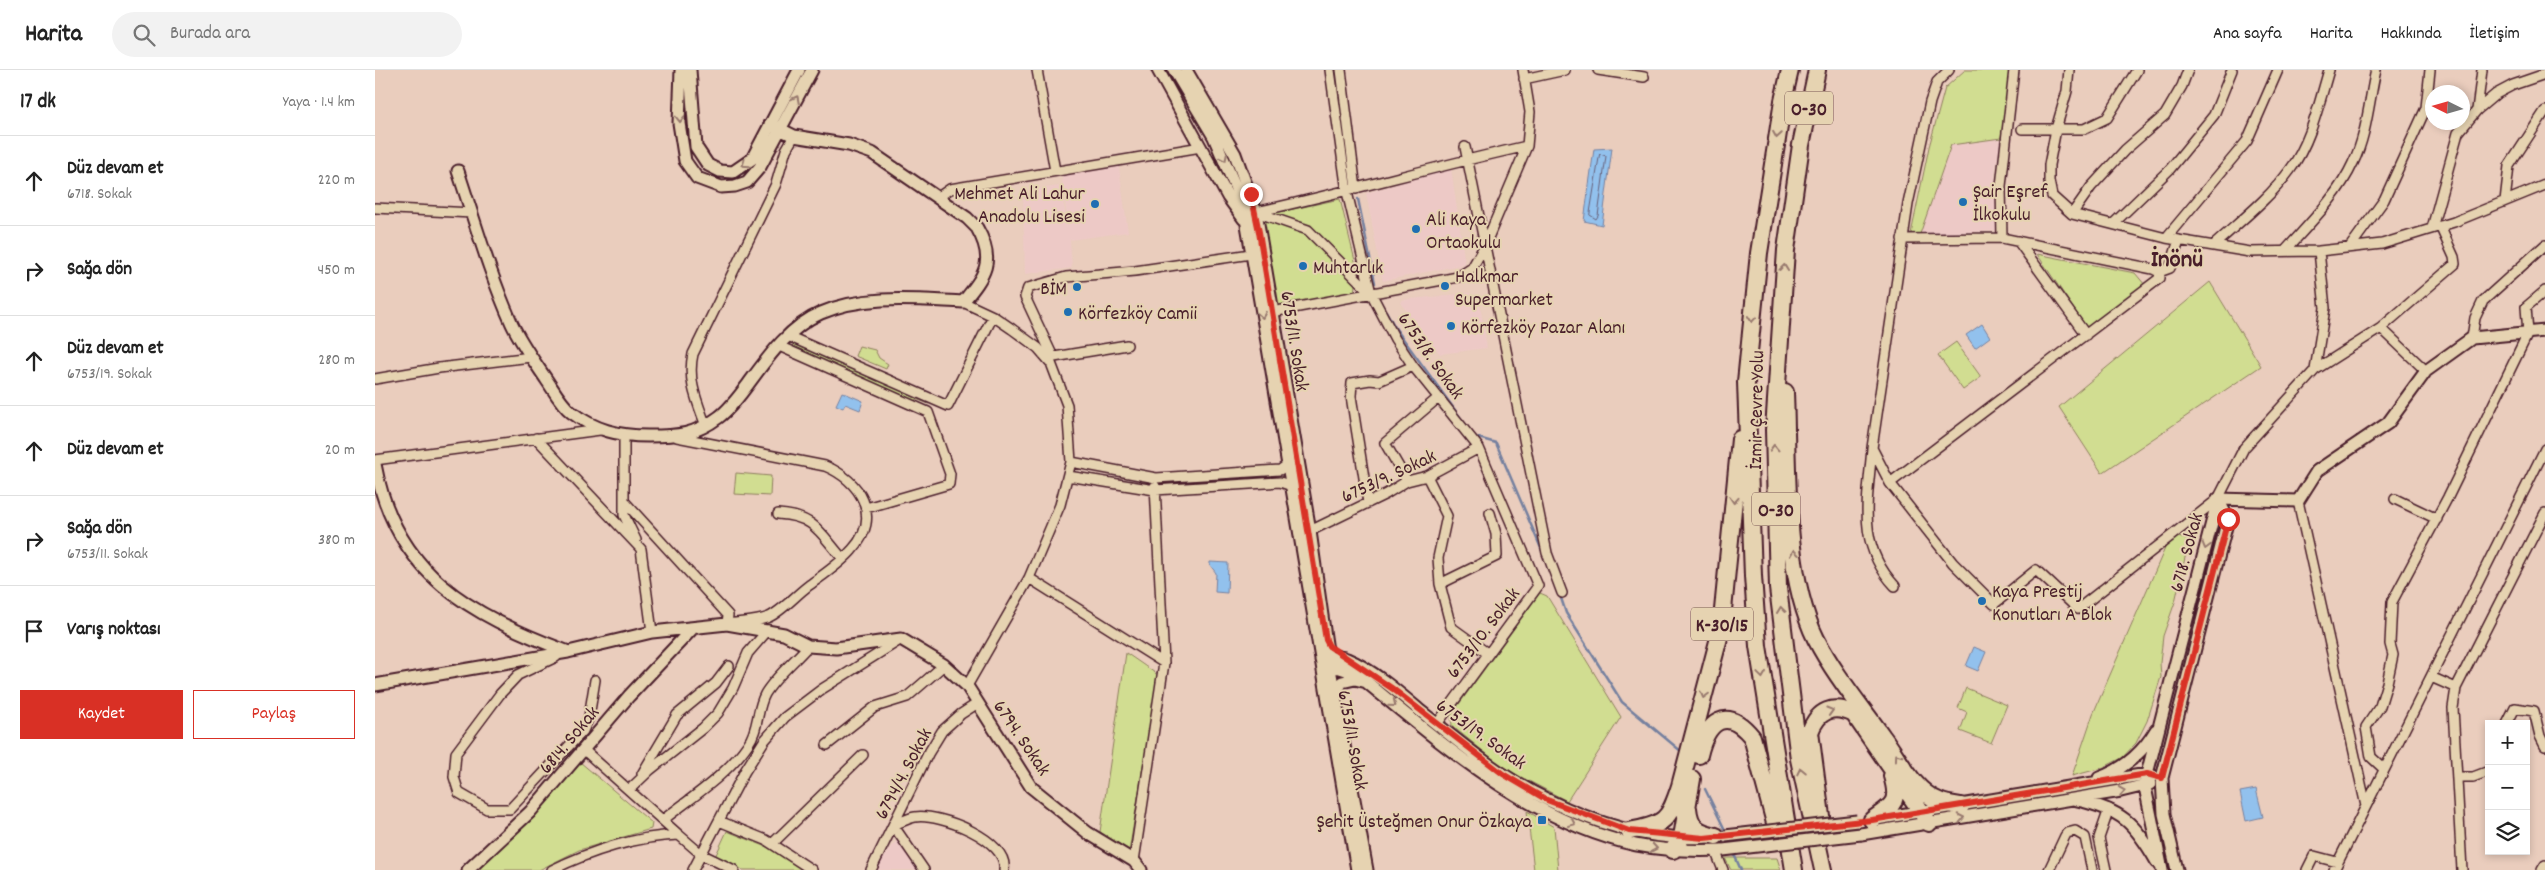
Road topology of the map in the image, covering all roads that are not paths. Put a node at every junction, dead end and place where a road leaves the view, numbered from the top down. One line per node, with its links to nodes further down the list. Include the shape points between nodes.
1 (681, 70): 32 (street, one-way to 32, via 679,123 685,160 697,178 721,187 747,182 760,168)
2 (691, 70): 31 (street, one-way to 2, via 752,159 742,167 733,172 720,171 708,165 696,147)
3 (799, 70): 31 (street)
4 (812, 70): 32 (street, one-way to 4)
5 (1037, 70): 41 (street)
6 (1158, 70): 37 (street)
7 (1174, 70): 51 (street, 6753/11. Sokak, one-way to 51, via 1229,168 1244,208)
8 (1186, 70): 48 (street, 6753/11. Sokak, via 1235,154)
9 (1330, 70): 44 (street, 6753/8. Sokak)
10 (1341, 70): 43 (street)
11 (1565, 70): 27 (street)
12 (1598, 70): 28 (street)
13 (1790, 70): 87 (highway, İzmir Çevre Yolu / O-30, one-way to 87, via 1759,253)
14 (1817, 70): 69 (highway, İzmir Çevre Yolu / O-30, one-way to 14, via 1801,146)
15 (1949, 70): 56 (street, via 1937,82 1930,102)
16 (2015, 70): 54 (street, via 2001,186)
17 (2069, 70): 34 (street)
18 (2137, 70): 34 (street, via 2107,118 2084,129)
19 (2188, 70): 50 (street, via 2165,115 2120,156 2091,187)
20 (2232, 70): 52 (street, via 2214,115 2170,169)
21 (2277, 70): 55 (street, via 2247,141)
22 (2329, 70): 61 (street, via 2309,136 2291,170)
23 (2375, 70): 63 (street, via 2353,164)
24 (2430, 70): 62 (street, via 2426,108 2384,200)
25 (2482, 70): 29 (street)
26 (2545, 74): 29 (street, via 2513,85)
27 (1524, 75): 36 (street, via 1530,112)
28 (1644, 77)
29 (2477, 110): 53 (street, via 2458,133)
30 (2545, 110): 46 (street, via 2509,166)
31 (770, 124): 32 (street)
32 (781, 129): 35 (street)
33 (2022, 129): 34 (street)
34 (2056, 130): 50 (street, via 2049,165 2052,196)
35 (794, 136): 45 (street, via 849,145 872,154); 89 (street, via 786,150 776,184 693,354 690,382)
36 (1527, 146): 39 (street); 59 (street)
37 (1201, 147): 41 (street); 51 (street)
38 (1465, 147): 39 (street)
39 (1468, 159): 43 (street); 59 (street)
40 (458, 171): 49 (street)
41 (1055, 171): 45 (street, via 949,189)
42 (2545, 185): 46 (street)
43 (1357, 189): 44 (street)
44 (1347, 192): 48 (street); 68 (street, 6753/8. Sokak)
45 (937, 198): 70 (street, via 977,228 989,257 979,282)
46 (2505, 201): 53 (street)
47 (375, 208): 49 (street)
48 (1256, 212): 68 (street, via 1308,230); 71 (street, 6753/11. Sokak)
49 (472, 213): 81 (street, via 513,326)
50 (2072, 214): 52 (street)
51 (1244, 219): 65 (street, 6753/11. Sokak)
52 (2113, 224): 55 (street)
53 (2436, 227): 62 (street, via 2382,244); 73 (street, via 2454,256 2455,264)
54 (2002, 238): 56 (street); 58 (street)
55 (2166, 238): 57 (street)
56 (1902, 239): 95 (street)
57 (2179, 240): 61 (street); 66 (street, via 2170,268)
58 (2018, 241): 66 (street); 76 (street)
59 (1485, 245): 68 (street, via 1472,268 1457,277); 125 (street, via 1547,554)
60 (2545, 245): 78 (street, via 2483,301 2475,318)
61 (2213, 246): 63 (street, via 2250,252)
62 (2350, 247): 64 (street)
63 (2285, 251): 64 (street)
64 (2319, 251): 84 (street, via 2325,308)
65 (1251, 254): 82 (street, via 1135,271 1066,277 1027,288 1025,297); 100 (street, 6753/11. Sokak, one-way to 100)
66 (2159, 272): 76 (street, via 2160,278 2156,283)
67 (2545, 291): 75 (street, via 2526,308)
68 (1371, 293): 71 (street); 83 (street, 6753/8. Sokak)
69 (1781, 297): 163 (highway, one-way to 69, via 1821,646 1802,604 1789,507); 199 (highway, İzmir Çevre Yolu / O-30, one-way to 69, via 1799,759 1778,588 1774,430)
70 (963, 302): 72 (street); 77 (street, via 895,299 841,306 809,319)
71 (1272, 312): 118 (street, 6753/11. Sokak)
72 (993, 316): 77 (street, via 948,406); 82 (street)
73 (2381, 328): 84 (street); 85 (street)
74 (2545, 331): 75 (street)
75 (2528, 333): 78 (street); 117 (street)
76 (2086, 334): 105 (street)
77 (788, 336): 80 (street)
78 (2472, 338): 85 (street)
79 (1127, 345): 82 (street)
80 (779, 346): 89 (street, via 731,407); 113 (street, via 928,412 950,474 949,484)
81 (531, 357): 86 (street); 90 (street, via 569,410)
82 (1050, 357): 98 (street, via 1067,406)
83 (1413, 366): 88 (street, 6753/8. Sokak); 112 (street, via 1379,381 1352,383 1351,396)
84 (2315, 370): 109 (street, via 2244,448)
85 (2426, 371): 111 (street, via 2388,423 2317,471)
86 (375, 378)
87 (1746, 382): 171 (highway, K-30/15, one-way to 171, via 1721,630); 198 (highway, İzmir Çevre Yolu / O-30, one-way to 198, via 1758,646)
88 (1438, 398): 94 (street, 6753/8. Sokak); 104 (street, via 1385,443)
89 (706, 426): 92 (street, via 694,433)
90 (600, 430): 91 (street); 93 (street)
91 (624, 436): 92 (street); 110 (street)
92 (674, 436): 113 (street, via 833,469 851,480)
93 (536, 438): 97 (street); 119 (street)
94 (1479, 448): 102 (street, 6753/9. Sokak); 123 (street, 6753/8. Sokak)
95 (1872, 448): 105 (street); 124 (street, via 1866,526 1883,573)
96 (2545, 449): 140 (street)
97 (375, 460)
98 (1071, 462): 101 (street); 103 (street)
99 (375, 464): 133 (street, via 397,533 423,569 490,618)
100 (1288, 464): 103 (street, via 1280,470); 106 (street, 6753/11. Sokak)
101 (1069, 476): 107 (street); 121 (street)
102 (1427, 476): 104 (street, 6753/9. Sokak); 122 (street, via 1447,516 1438,558)
103 (1156, 478): 107 (street)
104 (1407, 481): 112 (street, 6753/9. Sokak)
105 (1890, 483): 109 (street, via 1953,563 1994,604 2036,570 2078,609)
106 (1293, 486): 107 (street, via 1280,482); 137 (street, 6753/11. Sokak)
107 (1155, 490): 136 (street)
108 (2395, 498): 117 (street)
109 (2219, 499): 111 (street); 148 (street, 6718. Sokak, one-way to 148); 160 (street, 6718. Sokak, via 2228,519)
110 (624, 501): 119 (street, via 624,515); 126 (street, via 728,615)
111 (2298, 501): 169 (street)
112 (1368, 503): 118 (street, 6753/9. Sokak)
113 (866, 508): 120 (street, via 866,524 859,541)
114 (1490, 513): 122 (street, via 1496,534 1497,556)
115 (2545, 513): 145 (street)
116 (778, 514): 120 (street, via 806,519)
117 (2437, 519): 156 (street, via 2392,602 2390,644 2393,655 2380,706 2366,727 2371,756)
118 (1310, 531): 131 (street, 6753/11. Sokak)
119 (641, 549): 129 (street)
120 (843, 558): 126 (street, via 769,617)
121 (1029, 578): 136 (street); 144 (street)
122 (1440, 584): 134 (street, via 1451,627)
123 (1538, 586): 134 (street, 6753/10. Sokak)
124 (1895, 586)
125 (1562, 593)
126 (727, 624): 127 (street); 128 (street)
127 (692, 629): 129 (street); 153 (street, 6814. Sokak)
128 (768, 630): 132 (street); 161 (street, via 748,652 718,713)
129 (652, 632): 133 (street)
130 (901, 640): 132 (street, via 836,648); 138 (street, 6794. Sokak); 174 (street, via 822,689 785,717 745,771)
131 (1326, 640): 135 (street, 6753/19. Sokak, via 1335,652); 137 (street, 6753/11. Sokak)
132 (808, 646): 173 (street, via 766,693 759,710 758,724 735,761)
133 (568, 652): 141 (street, via 518,675 500,694 456,753 454,778 459,792 487,809 510,808 583,731 589,717); 143 (street)
134 (1487, 653): 150 (street, 6753/10. Sokak)
135 (1346, 658): 137 (street); 150 (street, 6753/19. Sokak)
136 (1164, 663): 184 (street)
137 (1325, 664): 142 (street, via 1343,668); 146 (street, 6753/11. Sokak); 194 (street, 6753/11. Sokak)
138 (944, 665): 144 (street, 6794. Sokak); 151 (street, via 907,696 875,707)
139 (729, 666): 161 (street, via 716,683 677,715)
140 (2431, 677): 145 (street); 156 (street)
141 (595, 680)
142 (1366, 682): 146 (street, via 1355,679 1343,682); 179 (street, one-way to 179, via 1487,778 1541,809 1590,831 1635,845)
143 (375, 685)
144 (967, 686): 147 (street, 6794. Sokak)
145 (2456, 688): 159 (street, via 2453,708)
146 (1335, 694): 195 (street, 6753/11. Sokak)
147 (978, 703): 176 (street, 6794/4. Sokak, via 942,731); 184 (street, 6794. Sokak, via 1031,786 1088,833)
148 (2161, 720): 158 (street, 6718. Sokak); 162 (street, via 2137,755 2112,774)
149 (2509, 720): 152 (street, via 2515,708 2534,711)
150 (1437, 724): 177 (street, 6753/19. Sokak, via 1503,774 1547,800)
151 (827, 745)
152 (2545, 746)
153 (584, 750): 165 (street); 186 (street, 6814. Sokak, via 530,812)
154 (863, 755): 180 (street)
155 (1889, 766): 172 (highway); 175 (highway, via 1897,792 1895,800 1889,808); 200 (highway, one-way to 155, via 1814,770 1810,732 1814,721 1829,709 1839,708 1854,714)
156 (2384, 769): 169 (street)
157 (2485, 772): 159 (street, via 2473,777)
158 (2147, 774): 160 (street); 162 (street); 164 (street, 6718. Sokak)
159 (2457, 777): 207 (street)
160 (2162, 778): 164 (street); 205 (street, 6718. Sokak, via 2164,814)
161 (639, 781): 165 (street)
162 (2083, 784): 168 (street)
163 (1917, 786): 168 (highway, via 1938,801); 172 (highway)
164 (2145, 787): 166 (street, one-way to 164); 204 (street, 6718. Sokak)
165 (629, 790): 173 (street)
166 (2070, 799): 170 (street); 172 (street, one-way to 166)
167 (1687, 804): 179 (highway); 181 (highway, via 1691,824 1697,831); 197 (highway, via 1701,746 1709,728 1718,721 1729,719 1743,726 1752,737)
168 (1961, 806): 172 (street)
169 (2366, 806): 185 (street)
170 (2109, 809): 203 (street, via 2099,838); 204 (street, via 2129,821)
171 (1672, 811): 177 (highway, via 1663,822 1653,827); 179 (highway)
172 (1926, 816): 175 (street); 181 (street, bridge, via 1861,834)
173 (663, 820): 178 (street)
174 (719, 821): 180 (street); 182 (street)
175 (1864, 821): 181 (street, bridge)
176 (893, 825): 191 (street, 6794/4. Sokak); 192 (street); 193 (street, via 915,817 958,825 994,846 1005,860)
177 (1629, 831): 179 (street, 6753/19. Sokak)
178 (679, 835): 182 (street); 187 (street, via 657,835)
179 (1675, 841): 181 (street)
180 (773, 843): 190 (street)
181 (1720, 843): 196 (street)
182 (701, 854): 188 (street); 189 (street)
183 (2545, 865): 208 (street)
184 (1138, 866)
185 (2336, 866): 206 (street, via 2314,856)
186 (468, 870)
187 (552, 870)
188 (693, 870)
189 (733, 870)
190 (812, 870)
191 (871, 870)
192 (925, 870)
193 (1004, 870)
194 (1357, 870)
195 (1367, 870)
196 (1723, 870)
197 (1788, 870)
198 (1793, 870)
199 (1823, 870)
200 (1833, 870)
201 (2049, 870): 202 (street, via 2067,833 2075,831 2085,837)
202 (2092, 870)
203 (2106, 870)
204 (2162, 870)
205 (2177, 870)
206 (2307, 870)
207 (2462, 870)
208 (2542, 870)

